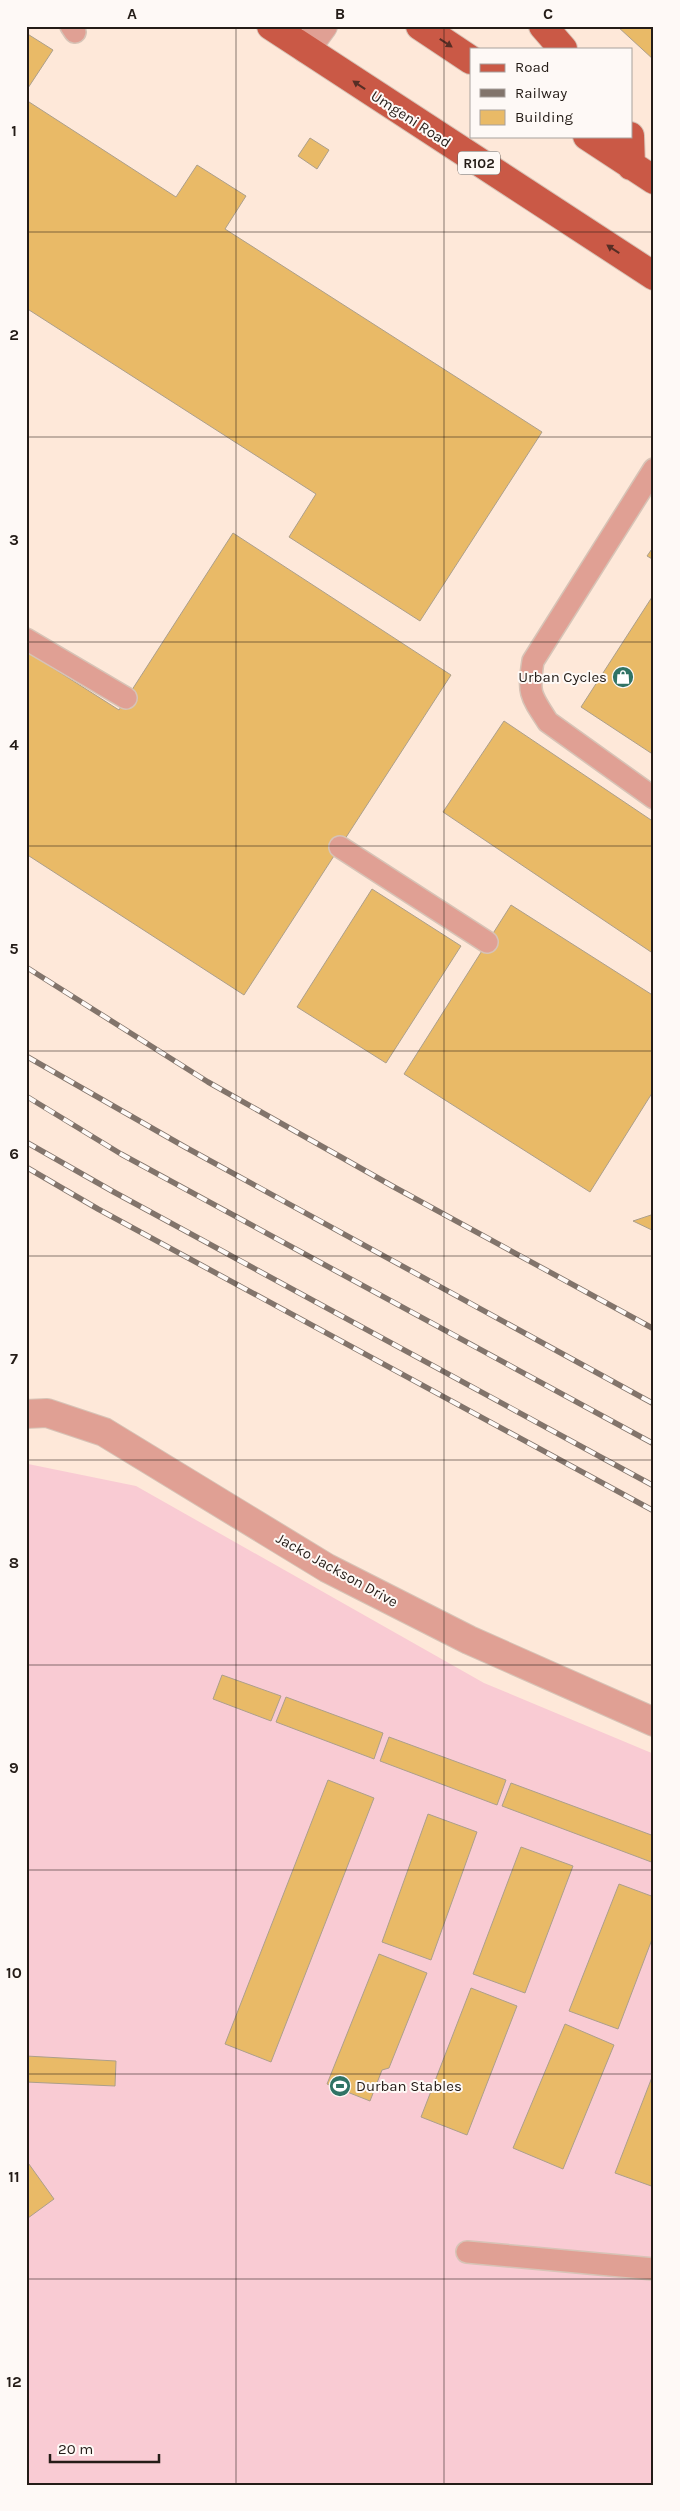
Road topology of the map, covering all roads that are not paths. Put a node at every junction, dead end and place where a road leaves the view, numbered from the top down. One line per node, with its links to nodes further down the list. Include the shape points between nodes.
1 (271, 26): 6 (main road, Umgeni Road / R102)
2 (323, 26): 6 (street)
3 (420, 26): 7 (main road, one-way to 7)
4 (543, 26): 5 (main road)
5 (562, 48)
6 (306, 49): 12 (main road, Umgeni Road / R102, one-way to 6)
7 (470, 59)
8 (589, 138): 10 (main road)
9 (630, 138): 10 (main road)
10 (631, 166): 11 (main road)
11 (654, 180)
12 (654, 276)
13 (654, 469): 16 (lane, via 533,661 529,687 548,722)
14 (26, 639): 15 (lane)
15 (126, 698)
16 (654, 798)
17 (340, 847): 18 (lane)
18 (488, 942)
19 (26, 1414): 20 (street, Jacko Jackson Drive, via 47,1413 104,1432 327,1568 469,1640)
20 (654, 1722)
21 (467, 2252): 22 (lane)
22 (654, 2269)

